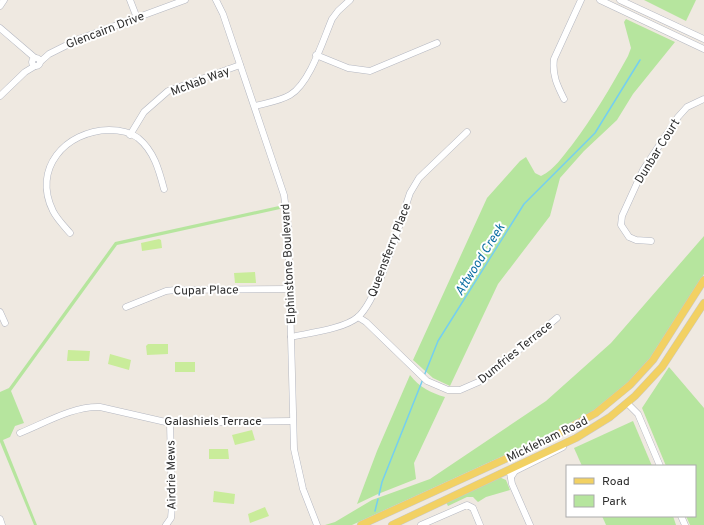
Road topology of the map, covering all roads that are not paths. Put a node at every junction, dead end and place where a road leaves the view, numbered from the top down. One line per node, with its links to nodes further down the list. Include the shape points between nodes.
1 (4, 0): 9 (street)
2 (130, 0): 10 (street)
3 (185, 0): 10 (street, Glencairn Drive)
4 (218, 0): 17 (street, Elphinstone Boulevard)
5 (350, 0): 15 (street, via 332,19)
6 (581, 0): 19 (street, via 554,59 552,69 554,80)
7 (600, 0): 14 (street)
8 (620, 0): 12 (street)
9 (0, 6)
10 (137, 18): 16 (street, Glencairn Drive, via 79,39)
11 (0, 28): 16 (street)
12 (704, 40)
13 (437, 43): 15 (street, via 370,71 348,68)
14 (704, 49)
15 (316, 55): 21 (street, via 306,78 291,94)
16 (35, 61): 18 (street, Glencairn Drive)
17 (240, 65): 21 (street, Elphinstone Boulevard); 23 (street, McNab Way, via 168,91 144,112)
18 (0, 96)
19 (564, 99)
20 (704, 99): 26 (street, Dunbar Court, via 687,108 678,117 643,170 622,216 621,225 629,237)
21 (255, 106): 28 (street, Elphinstone Boulevard, via 284,195 288,225)
22 (467, 132): 32 (street, Queensferry Place, via 419,178 410,193 376,289)
23 (130, 135): 24 (street, via 149,150 159,168); 25 (street, via 118,130 98,130 79,136 59,150 50,167 47,189 53,211)
24 (164, 189)
25 (70, 233)
26 (651, 241)
27 (704, 280): 40 (main road, Mickleham Road, via 660,352 620,395 575,426)
28 (290, 289): 30 (street, Cupar Place, via 166,291); 35 (street, Elphinstone Boulevard)
29 (704, 303): 36 (main road, Mickleham Road, via 662,368)
30 (126, 307)
31 (0, 312): 34 (street)
32 (358, 317): 33 (street, Dumfries Terrace, via 426,381 448,390 460,390 483,380); 35 (street, via 346,324)
33 (557, 318)
34 (5, 323)
35 (291, 337): 37 (street, Elphinstone Boulevard)
36 (627, 403): 41 (street, via 638,414); 42 (main road, Mickleham Road, via 576,438)
37 (292, 421): 38 (street, Galashiels Terrace); 48 (street, Elphinstone Boulevard, via 299,475)
38 (170, 423): 39 (street, Galashiels Terrace, via 91,406); 47 (street, Airdrie Mews, via 172,506 171,518)
39 (20, 433)
40 (493, 465): 42 (main road, via 506,465); 49 (main road, Mickleham Road)
41 (660, 465)
42 (510, 473): 43 (main road, Mickleham Road); 44 (street)
43 (498, 475): 44 (street, via 508,478); 50 (main road, Mickleham Road)
44 (512, 484): 53 (street)
45 (0, 519): 46 (street)
46 (2, 525)
47 (166, 525)
48 (317, 525)
49 (361, 525)
50 (392, 525)
51 (422, 525): 52 (street, via 467,505 473,508)
52 (480, 525)
53 (530, 525)

